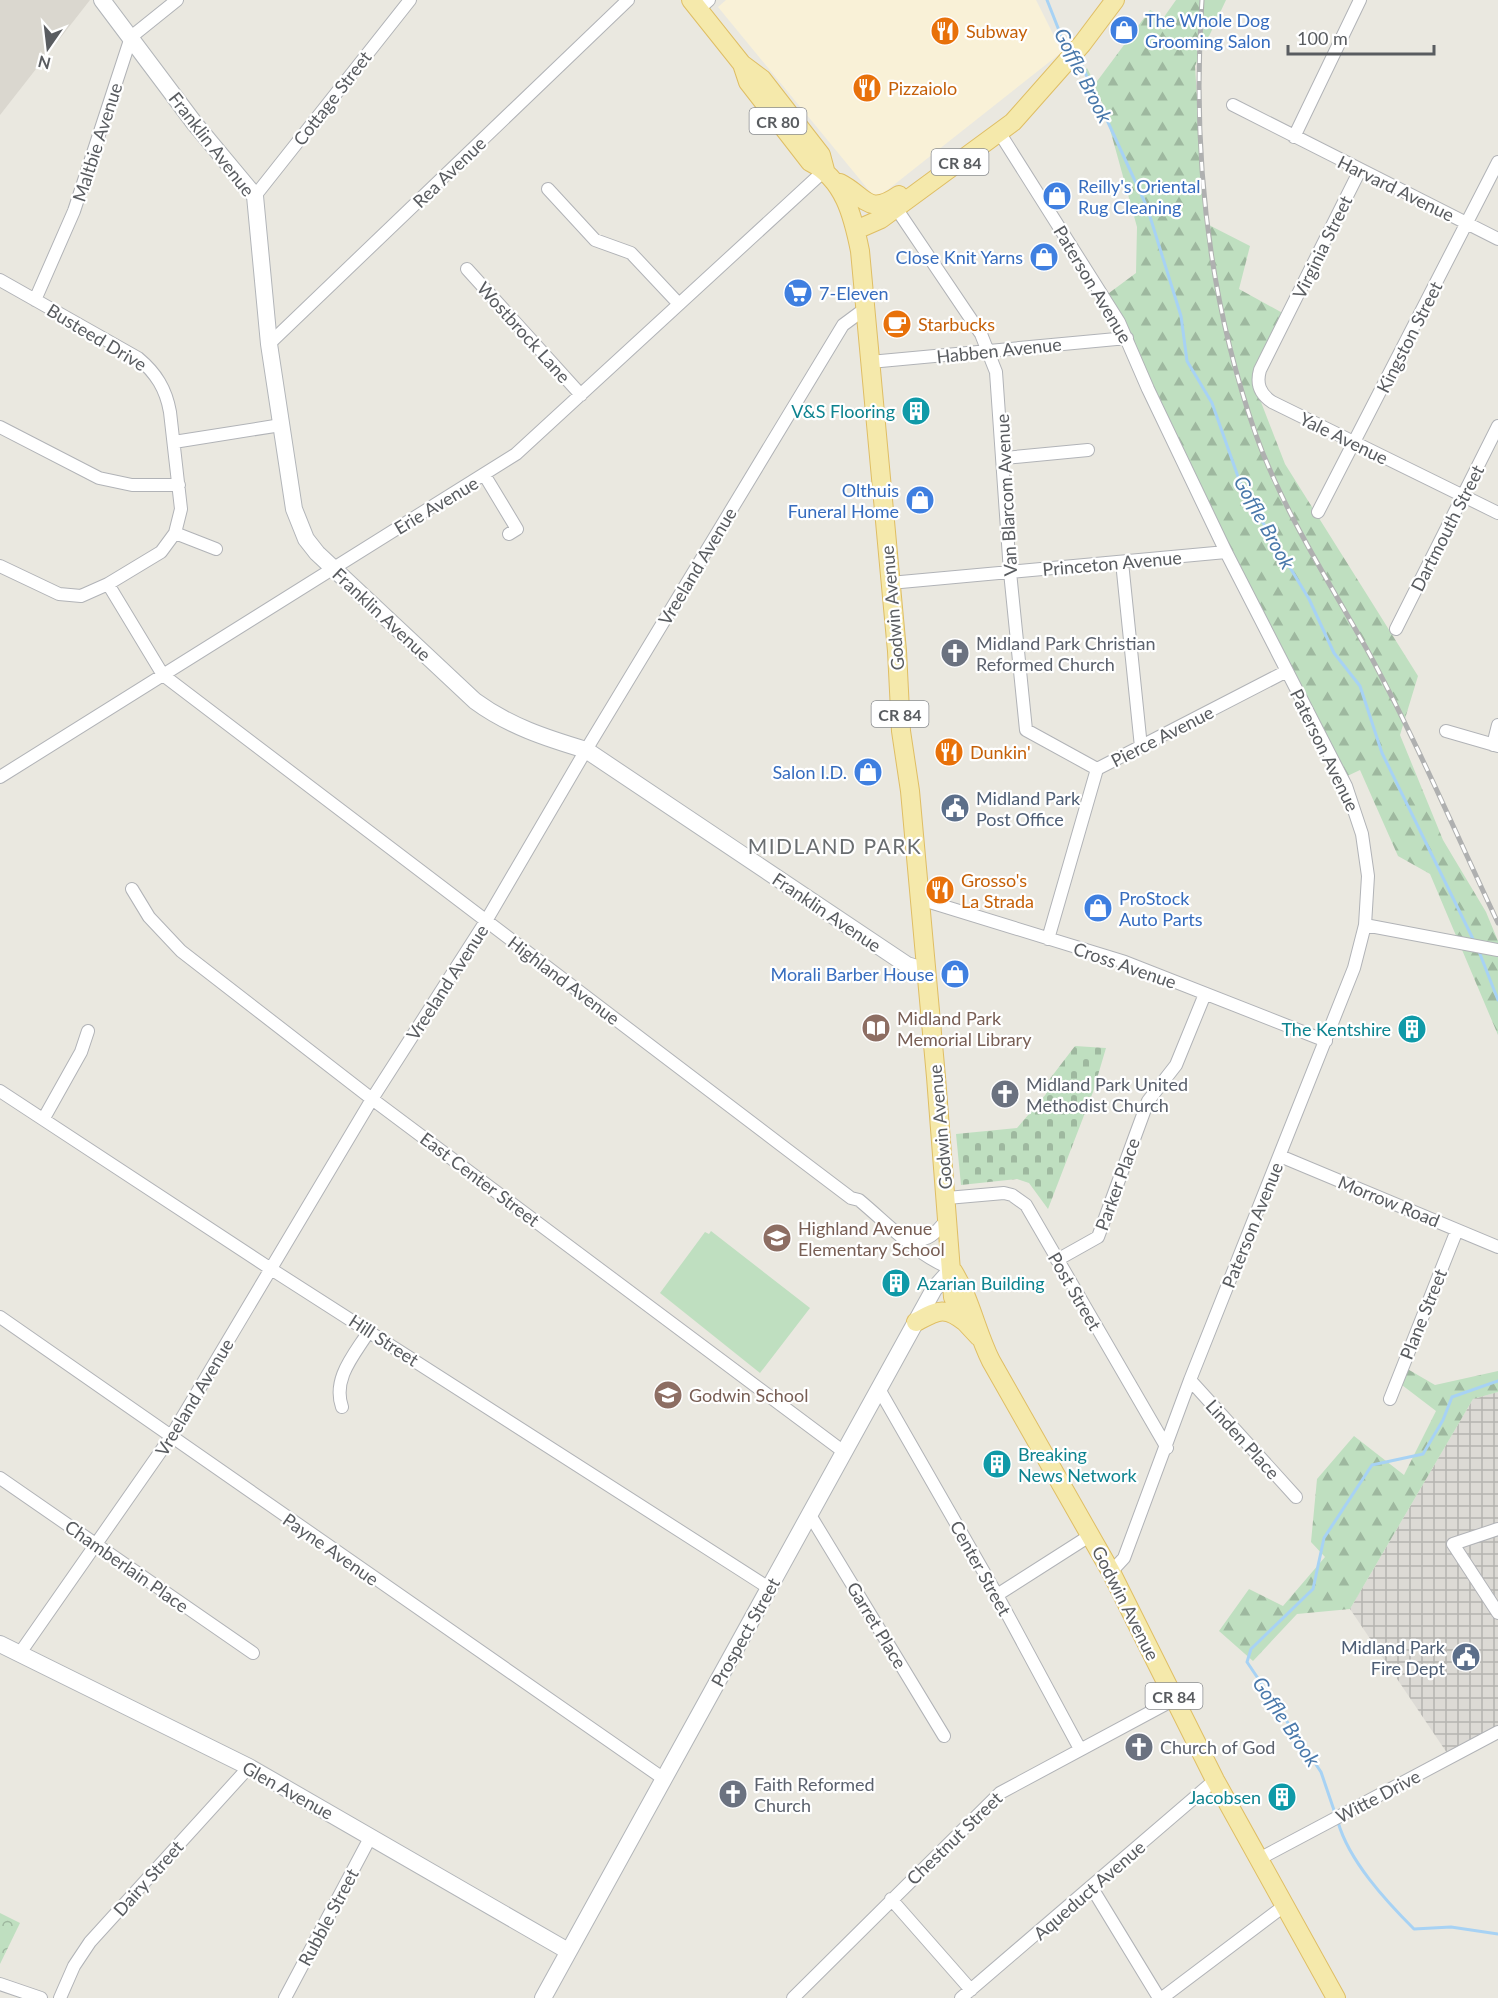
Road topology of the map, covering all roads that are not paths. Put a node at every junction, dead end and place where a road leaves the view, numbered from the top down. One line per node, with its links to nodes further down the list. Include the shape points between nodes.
1 (102, 0): 8 (street, Franklin Avenue)
2 (177, 0): 8 (street)
3 (410, 0): 17 (street, Cottage Street)
4 (628, 0): 29 (street, Rea Avenue)
5 (1115, 0): 10 (main road, CR 84, via 1056,75)
6 (1360, 0): 11 (street)
7 (700, 3): 14 (main road, Godwin Avenue / CR 80, via 742,64 748,82 810,162)
8 (131, 38): 17 (street, Franklin Avenue); 25 (street, Maltbie Avenue, via 74,210)
9 (1233, 105): 11 (street, Harvard Avenue)
10 (999, 132): 16 (main road, CR 84); 28 (street, Paterson Avenue)
11 (1295, 135): 13 (street, Harvard Avenue)
12 (1498, 162): 19 (street, Kingston Street)
13 (1360, 170): 19 (street, Harvard Avenue); 27 (street, Virginia Street)
14 (829, 174): 16 (main road, via 861,200 874,205 889,202 907,190); 20 (main road, Godwin Avenue / CR 80, via 851,210); 26 (street, Erie Avenue)
15 (548, 189): 26 (street, via 595,240 631,253)
16 (920, 192): 18 (main road, CR 84)
17 (255, 196): 29 (street, Franklin Avenue)
18 (888, 214): 20 (main road, CR 84); 24 (main road, via 872,243); 30 (street, Van Blarcom Avenue)
19 (1467, 223): 21 (street, Harvard Avenue); 37 (street, Kingston Street)
20 (856, 230): 24 (main road, Godwin Avenue / CR 84)
21 (1498, 239)
22 (467, 269): 32 (street, Wostbrock Lane)
23 (0, 280): 25 (street, Busteed Drive)
24 (865, 299): 31 (main road, Godwin Avenue / CR 84); 62 (street, Vreeland Avenue, via 843,325)
25 (35, 300): 36 (street, Busteed Drive, via 147,365 168,398)
26 (678, 303): 32 (street, Erie Avenue)
27 (1284, 323): 37 (street, Yale Avenue, via 1260,370 1258,386 1262,393 1272,402)
28 (1127, 338): 30 (street, Habben Avenue); 48 (street, Paterson Avenue)
29 (269, 344): 33 (street, Franklin Avenue)
30 (990, 351): 31 (street, Habben Avenue); 39 (street, Van Blarcom Avenue, via 999,389)
31 (870, 362): 53 (main road, Godwin Avenue / CR 84)
32 (581, 395): 40 (street, Erie Avenue)
33 (281, 425): 36 (street); 51 (street, Franklin Avenue, via 299,524 316,553)
34 (1498, 426): 42 (street, Dartmouth Street)
35 (0, 427): 41 (street, via 99,478 132,485)
36 (174, 442): 41 (street, Busteed Drive)
37 (1355, 443): 42 (street, Yale Avenue); 43 (street, Kingston Street)
38 (1088, 450): 39 (street)
39 (1004, 458): 52 (street, Van Blarcom Avenue)
40 (485, 476): 46 (street, via 517,529); 51 (street, Erie Avenue)
41 (178, 485): 45 (street, Busteed Drive, via 181,509)
42 (1463, 496): 44 (street, Yale Avenue); 55 (street, Dartmouth Street)
43 (1318, 512)
44 (1498, 513)
45 (175, 533): 47 (street); 54 (street, via 154,557)
46 (509, 534)
47 (216, 549)
48 (1226, 552): 49 (street, Princeton Avenue); 56 (street, Paterson Avenue)
49 (1122, 562): 52 (street, Princeton Avenue); 61 (street)
50 (0, 566): 54 (street, via 52,592 70,596 92,593)
51 (333, 569): 57 (street, Erie Avenue); 62 (street, Franklin Avenue, via 475,701 530,732)
52 (1010, 572): 53 (street, Princeton Avenue); 63 (street, Van Blarcom Avenue, via 1026,730)
53 (890, 583): 66 (main road, Godwin Avenue / CR 84, via 901,731)
54 (108, 584): 57 (street)
55 (1396, 629)
56 (1287, 671): 61 (street, Pierce Avenue); 68 (street, Paterson Avenue, via 1356,810 1368,876)
57 (163, 675): 64 (street, Erie Avenue); 67 (street, Highland Avenue)
58 (1498, 725): 60 (street)
59 (1446, 731): 60 (street)
60 (1495, 745)
61 (1141, 747): 63 (street, Pierce Avenue)
62 (586, 750): 67 (street, Vreeland Avenue); 71 (street, Franklin Avenue, via 907,965)
63 (1097, 769): 69 (street, Pierce Avenue)
64 (0, 777)
65 (132, 889): 76 (street, East Center Street, via 149,917 181,951)
66 (920, 899): 69 (street, Cross Avenue); 71 (main road, Godwin Avenue / CR 84)
67 (486, 921): 76 (street, Vreeland Avenue); 82 (street, Highland Avenue)
68 (1365, 924): 70 (street); 74 (street, Paterson Avenue, via 1354,968)
69 (1048, 939): 72 (street, Cross Avenue, via 1125,962)
70 (1498, 950)
71 (926, 971): 79 (main road, Godwin Avenue / CR 84)
72 (1205, 994): 74 (street, Cross Avenue); 84 (street, Parker Place, via 1176,1065 1148,1101 1098,1237)
73 (88, 1031): 77 (street, via 81,1052)
74 (1326, 1041): 78 (street, Paterson Avenue)
75 (0, 1091): 77 (street, Hill Street)
76 (372, 1099): 85 (street, Vreeland Avenue); 98 (street, East Center Street)
77 (44, 1118): 85 (street, Hill Street)
78 (1280, 1156): 81 (street, Morrow Road); 92 (street, Paterson Avenue)
79 (946, 1198): 80 (main road, Godwin Avenue / CR 84); 84 (street, Post Street, via 1004,1193 1020,1199)
80 (948, 1218): 82 (street, via 930,1238 921,1242); 86 (main road, Godwin Avenue / CR 84)
81 (1457, 1230): 83 (street, Morrow Road); 94 (street, Plane Street)
82 (908, 1240): 86 (street, Highland Avenue, via 932,1261)
83 (1498, 1246)
84 (1057, 1260): 97 (street, Post Street)
85 (272, 1269): 90 (street, Hill Street); 96 (street, Vreeland Avenue)
86 (952, 1269): 88 (street, Prospect Street, via 934,1289); 89 (main road, Godwin Avenue / CR 84, via 953,1296); 91 (main road, Godwin Avenue / CR 84, via 967,1292)
87 (0, 1317): 96 (street, Payne Avenue)
88 (916, 1322): 89 (main road, via 942,1311 952,1312); 93 (street, Prospect Street)
89 (965, 1322): 91 (main road, Godwin Avenue / CR 84)
90 (369, 1331): 95 (street, via 338,1385); 106 (street, Hill Street)
91 (979, 1337): 103 (main road, Godwin Avenue / CR 84)
92 (1190, 1380): 97 (street, Paterson Avenue); 100 (street, Linden Place)
93 (879, 1389): 98 (street, Prospect Street); 107 (street, Center Street)
94 (1390, 1399)
95 (342, 1407)
96 (170, 1438): 104 (street, Vreeland Avenue); 117 (street, Payne Avenue)
97 (1167, 1448): 105 (street, Paterson Avenue, via 1124,1558)
98 (844, 1452): 101 (street, Prospect Street)
99 (0, 1478): 104 (street, Chamberlain Place)
100 (1296, 1497)
101 (810, 1515): 106 (street, Prospect Street); 114 (street, Garret Place)
102 (1498, 1529): 108 (street, via 1453,1544)
103 (1091, 1534): 105 (main road, Godwin Avenue / CR 84); 107 (street)
104 (96, 1544): 110 (street, Vreeland Avenue); 111 (street, Chamberlain Place)
105 (1112, 1572): 112 (main road, Godwin Avenue / CR 84)
106 (769, 1588): 117 (street, Prospect Street)
107 (997, 1595): 115 (street, Center Street)
108 (1498, 1613)
109 (0, 1644): 110 (street, Glen Avenue)
110 (20, 1653): 116 (street, Glen Avenue)
111 (253, 1653)
112 (1175, 1699): 115 (street, Chestnut Street); 118 (main road, Godwin Avenue / CR 84)
113 (1498, 1732): 120 (street, Witte Drive)
114 (944, 1736)
115 (1080, 1749): 122 (street, Chestnut Street, via 1000,1793)
116 (249, 1767): 119 (street, Glen Avenue); 128 (street, Dairy Street, via 90,1942)
117 (664, 1779): 124 (street, Prospect Street)
118 (1215, 1780): 120 (main road, Godwin Avenue / CR 84); 121 (street, Aqueduct Avenue)
119 (371, 1836): 124 (street, Glen Avenue); 129 (street, Rubble Street)
120 (1259, 1859): 123 (main road, Godwin Avenue / CR 84)
121 (1092, 1888): 126 (street, Aqueduct Avenue); 132 (street)
122 (891, 1899): 126 (street); 131 (street, Chestnut Street)
123 (1284, 1906): 132 (street); 133 (main road, Godwin Avenue / CR 84)
124 (568, 1951): 130 (street, Prospect Street)
125 (0, 1984): 127 (street)
126 (966, 1994)
127 (41, 1998)
128 (60, 1998)
129 (285, 1998)
130 (543, 1998)
131 (793, 1998)
132 (1161, 1998)
133 (1336, 1998)

